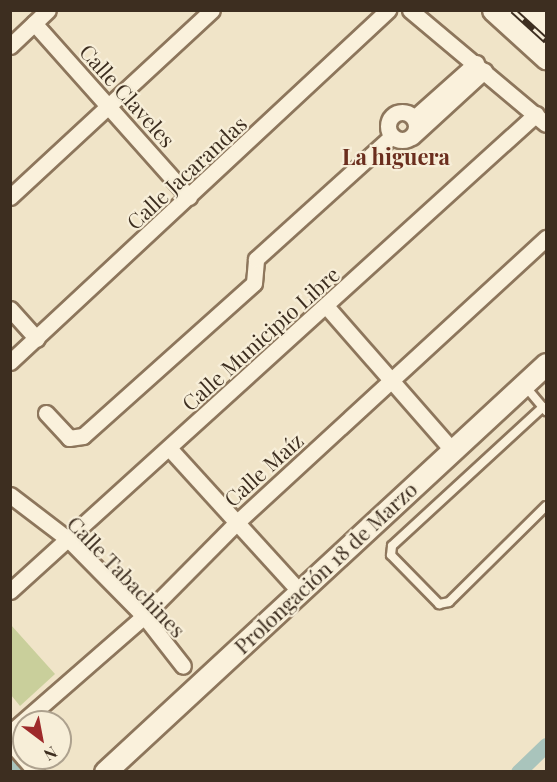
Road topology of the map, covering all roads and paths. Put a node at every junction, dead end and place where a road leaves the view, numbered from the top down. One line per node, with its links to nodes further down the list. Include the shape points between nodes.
1 (48, 10): 7 (street)
2 (212, 10): 12 (street)
3 (388, 10): 18 (street, Calle Jacarandas)
4 (410, 10): 11 (street)
5 (529, 10): 8 (street)
6 (494, 11): 10 (street)
7 (34, 23): 9 (street); 12 (street, Calle Claveles)
8 (546, 26)
9 (10, 46)
10 (546, 58)
11 (480, 67): 13 (street); 14 (street); 16 (street)
12 (109, 102): 17 (street); 18 (street, Calle Claveles)
13 (414, 118): 15 (street, via 404,112 393,116 388,126); 16 (street, via 416,128)
14 (541, 119): 20 (street, Calle Municipio Libre)
15 (392, 136): 16 (street, via 402,140); 28 (street, via 256,259 254,283 83,436 69,438)
16 (412, 136)
17 (10, 197)
18 (189, 197): 22 (street, Calle Jacarandas)
19 (546, 238): 25 (street, Calle Maíz)
20 (327, 307): 25 (street); 29 (street, Calle Municipio Libre)
21 (10, 309): 22 (street)
22 (37, 339): 23 (street, Calle Jacarandas)
23 (10, 362)
24 (546, 364): 26 (street, Prolongación 18 de Marzo)
25 (392, 381): 30 (street); 33 (street, Calle Maíz)
26 (524, 384): 27 (lane); 30 (street, Prolongación 18 de Marzo)
27 (544, 409): 32 (lane, via 392,546 391,555 439,604 449,602)
28 (46, 413)
29 (169, 448): 33 (street); 34 (street, Calle Municipio Libre)
30 (452, 450): 35 (street, Prolongación 18 de Marzo)
31 (10, 495): 34 (street, Calle Tabachines)
32 (546, 506)
33 (235, 524): 35 (street); 37 (street, Calle Maíz)
34 (69, 540): 36 (street, Calle Municipio Libre); 37 (street, Calle Tabachines)
35 (298, 590): 40 (street, Prolongación 18 de Marzo)
36 (10, 591)
37 (144, 616): 38 (street, Calle Tabachines); 39 (street, Calle Maíz)
38 (183, 666)
39 (10, 733)
40 (105, 771)

